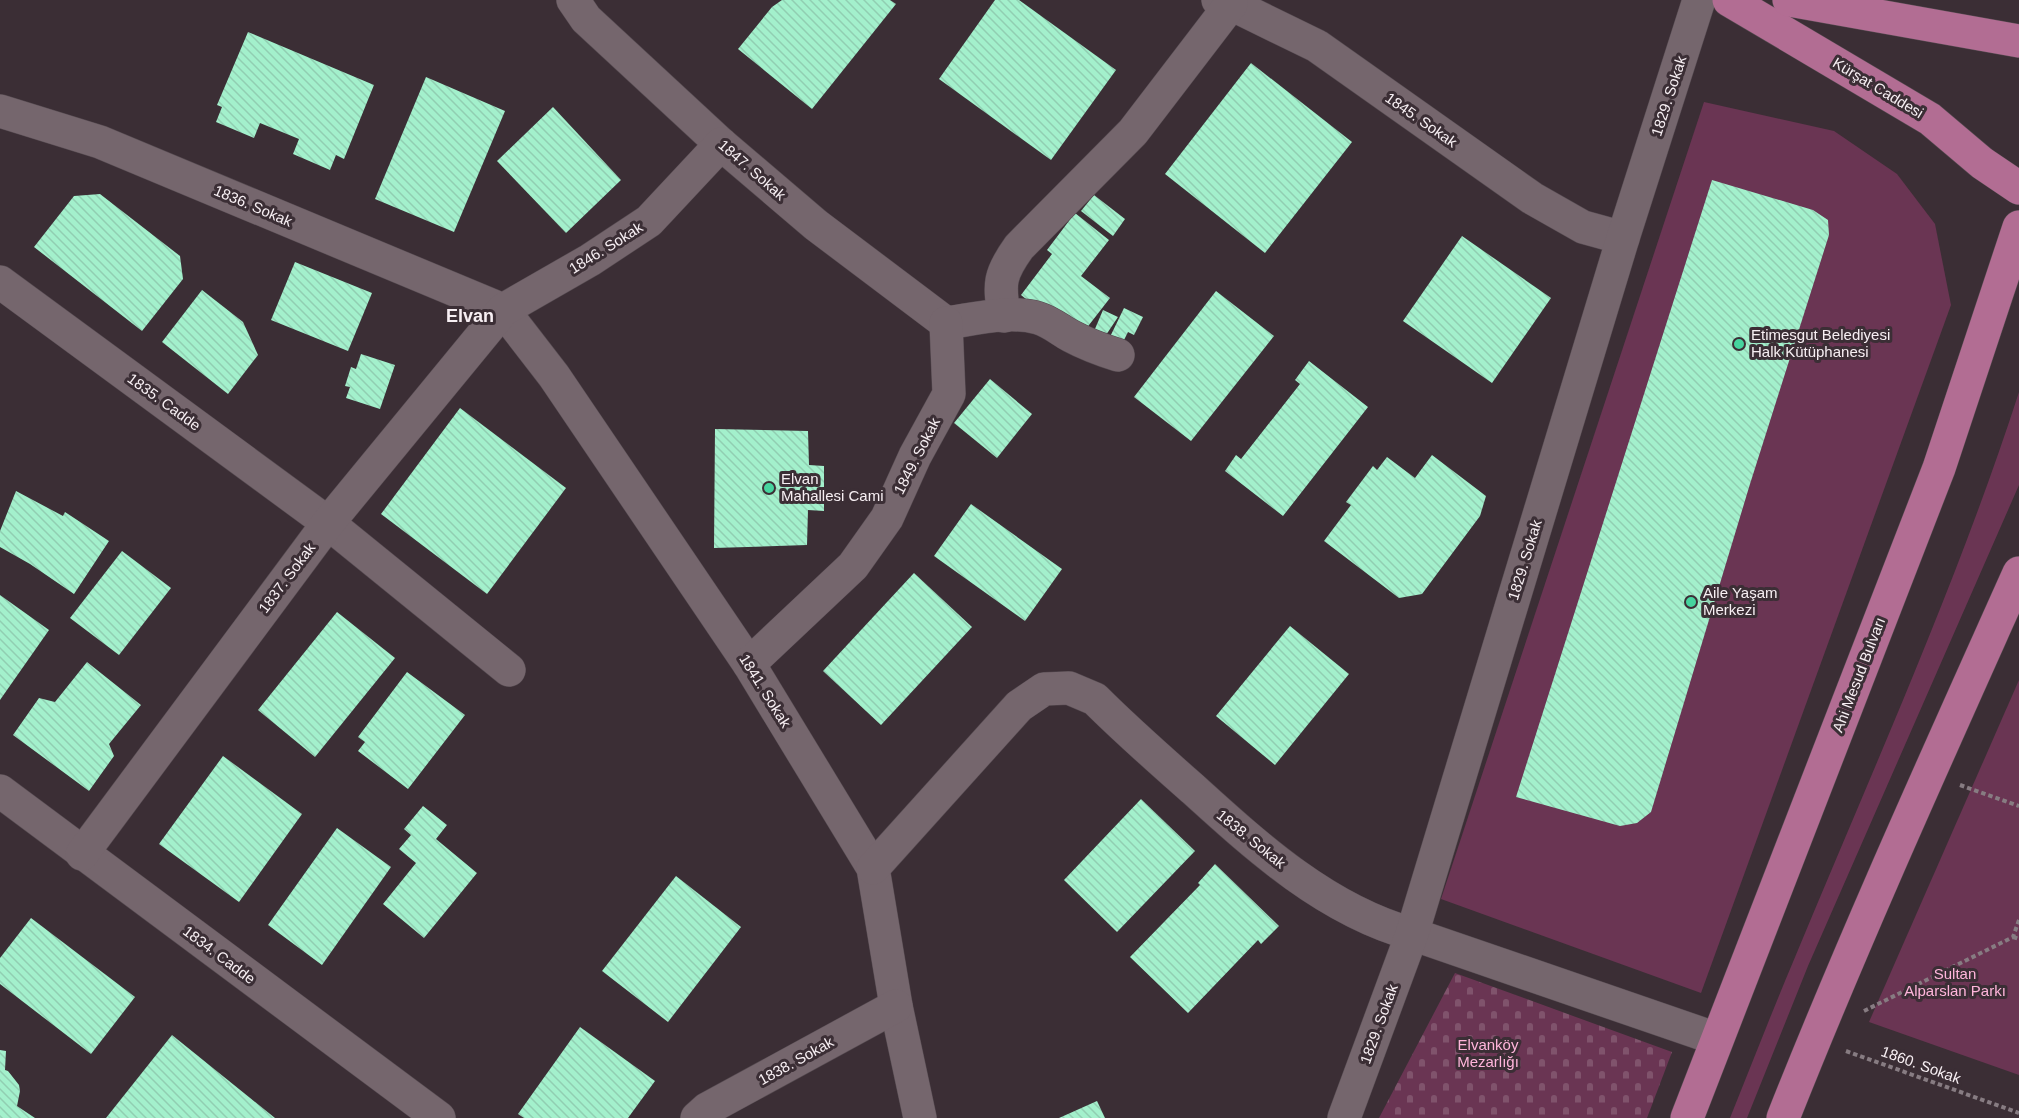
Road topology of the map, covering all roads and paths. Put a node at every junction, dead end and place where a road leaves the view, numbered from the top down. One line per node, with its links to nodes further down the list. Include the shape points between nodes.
1 (573, 0): 8 (street, 1847. Sokak, via 586,19)
2 (1699, 0): 11 (street, 1829. Sokak)
3 (1729, 0): 9 (main road, Kürşat Caddesi, via 1929,119)
4 (1789, 0): 6 (main road)
5 (1225, 2): 11 (street, 1845. Sokak, via 1317,46 1532,198 1583,227); 14 (street, via 1133,132 1019,247 1000,288)
6 (2019, 41)
7 (0, 111): 13 (street, 1836. Sokak, via 100,142)
8 (721, 144): 13 (street, 1846. Sokak, via 649,221); 15 (street, 1847. Sokak, via 816,225)
9 (2019, 188)
10 (2019, 227): 32 (main road, Ahi Mesud Bulvarı, via 1939,468)
11 (1623, 238): 27 (street, 1829. Sokak)
12 (0, 282): 17 (street, 1835. Cadde)
13 (503, 310): 17 (street, 1837. Sokak); 19 (street, 1841. Sokak, via 560,385)
14 (1004, 316): 15 (street); 16 (street, via 1038,318)
15 (946, 323): 19 (street, 1849. Sokak, via 949,394 887,518 853,566)
16 (1118, 355)
17 (328, 523): 20 (street, 1835. Cadde); 24 (street, 1837. Sokak)
18 (2019, 573): 21 (main road)
19 (749, 664): 25 (street, 1841. Sokak)
20 (509, 670)
21 (1929, 774): 23 (path); 33 (main road)
22 (0, 791): 24 (street, 1834. Cadde)
23 (2019, 806)
24 (82, 854): 35 (street, 1834. Cadde)
25 (873, 868): 27 (street, 1838. Sokak, via 1019,706 1044,689 1069,688 1095,699 1244,835 1324,896 1387,927); 31 (street, 1841. Sokak)
26 (2019, 920): 29 (path)
27 (1412, 934): 32 (street, 1838. Sokak); 38 (street, 1829. Sokak)
28 (2019, 934): 29 (path)
29 (2013, 937): 30 (path); 33 (path)
30 (2019, 939)
31 (896, 1006): 36 (street, 1838. Sokak); 37 (street, 1841. Sokak)
32 (1717, 1039): 39 (main road, Ahi Mesud Bulvarı)
33 (1814, 1040): 34 (path, 1860. Sokak); 40 (main road)
34 (2019, 1113)
35 (439, 1118)
36 (697, 1118)
37 (920, 1118)
38 (1344, 1118)
39 (1688, 1118)
40 (1784, 1118)

